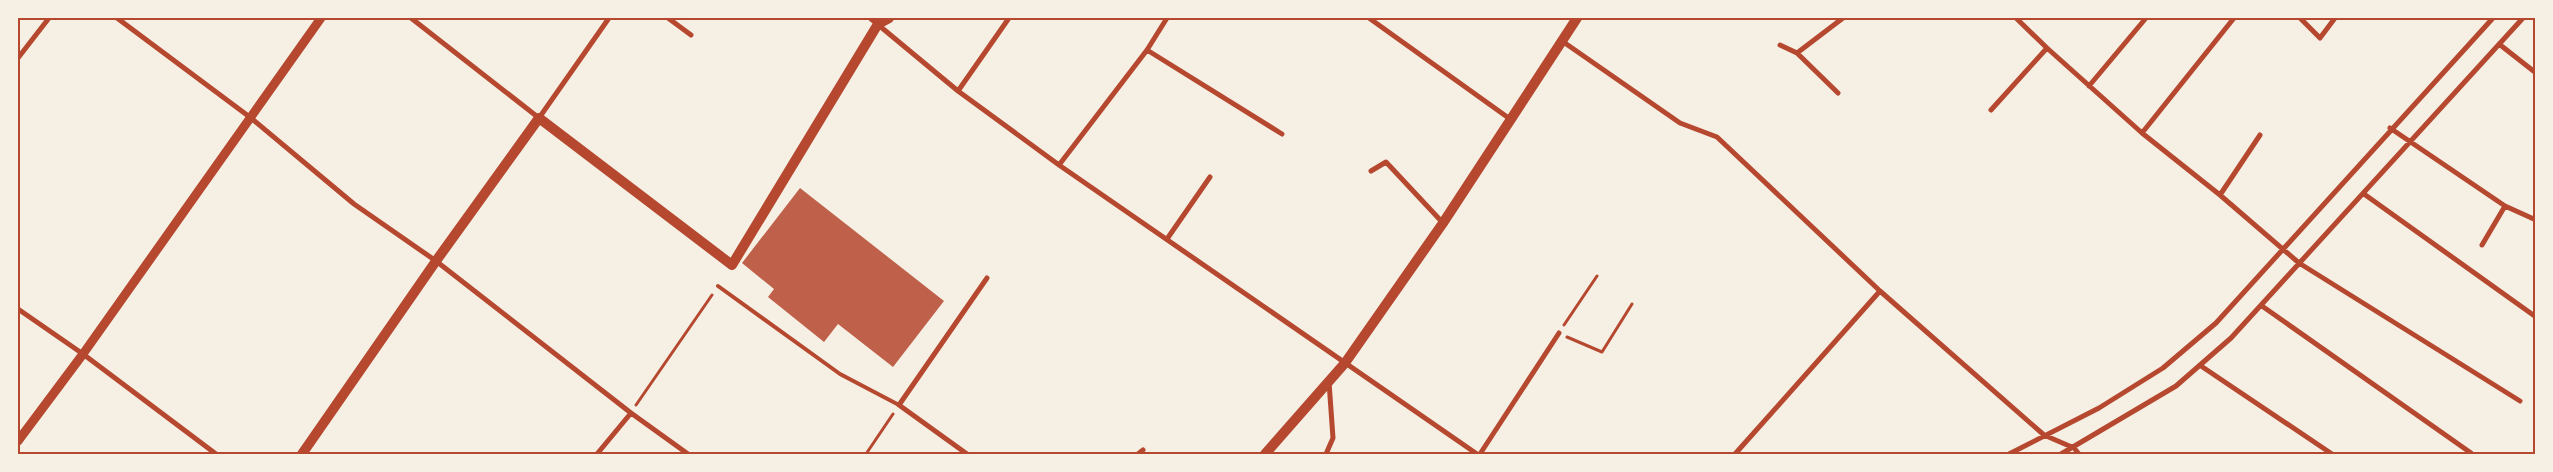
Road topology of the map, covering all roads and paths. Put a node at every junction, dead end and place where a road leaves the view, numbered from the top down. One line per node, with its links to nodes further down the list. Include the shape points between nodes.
1 (49, 18): 28 (street)
2 (116, 18): 34 (street)
3 (321, 18): 34 (street)
4 (411, 18): 35 (street)
5 (609, 18): 35 (street)
6 (668, 18): 21 (street)
7 (889, 18): 20 (main road)
8 (1009, 18): 31 (street)
9 (1168, 18): 26 (street)
10 (1369, 18): 36 (street)
11 (1577, 18): 22 (main road)
12 (1843, 18): 27 (street)
13 (2016, 18): 25 (street)
14 (2146, 18): 30 (street)
15 (2234, 18): 39 (street)
16 (2300, 18): 17 (street, via 2320,38)
17 (2335, 18)
18 (2492, 18): 37 (street)
19 (2523, 18): 23 (street)
20 (877, 20): 31 (street); 35 (main road, via 732,265)
21 (691, 35)
22 (1561, 40): 36 (main road); 58 (street, via 1680,123 1717,137)
23 (2498, 44): 29 (street); 41 (street)
24 (1780, 45): 27 (street)
25 (2047, 48): 30 (street); 33 (street)
26 (1147, 50): 38 (street); 42 (street)
27 (1797, 53): 32 (street)
28 (18, 58)
29 (2536, 73)
30 (2090, 86): 39 (street)
31 (958, 91): 42 (street)
32 (1838, 93)
33 (1991, 110)
34 (251, 118): 53 (street, via 354,204); 64 (street)
35 (539, 118): 53 (main road)
36 (1510, 118): 49 (main road)
37 (2390, 128): 41 (street); 52 (street)
38 (1282, 134)
39 (2142, 134): 46 (street)
40 (2260, 135): 46 (street)
41 (2410, 143): 45 (street); 47 (street)
42 (1059, 165): 50 (street)
43 (1371, 171): 49 (street, via 1386,162)
44 (1210, 177): 50 (street)
45 (2364, 194): 54 (street); 62 (street)
46 (2220, 195): 52 (street)
47 (2505, 206): 48 (street); 51 (street)
48 (2536, 220)
49 (1443, 223): 65 (main road)
50 (1167, 239): 65 (street)
51 (2482, 245)
52 (2282, 249): 54 (street); 71 (street, via 2216,323 2163,368 2099,408)
53 (436, 261): 70 (street); 77 (main road)
54 (2299, 263): 60 (street); 68 (street)
55 (1596, 276): 63 (path)
56 (987, 278): 69 (street)
57 (718, 286): 69 (lane, via 840,374); 70 (path)
58 (1880, 291): 71 (street); 86 (street)
59 (1632, 304): 63 (path, via 1602,352)
60 (2262, 306): 66 (street); 75 (street)
61 (18, 309): 64 (street)
62 (2536, 317)
63 (1559, 333): 85 (street)
64 (83, 354): 72 (street); 76 (street)
65 (1345, 363): 67 (main road); 85 (street)
66 (2201, 366): 73 (street, via 2150,403); 90 (street)
67 (1329, 382): 83 (main road); 84 (street, via 1333,438)
68 (2520, 401)
69 (899, 405): 80 (path); 81 (street)
70 (630, 413): 78 (street); 79 (street)
71 (2044, 435): 73 (street); 87 (street)
72 (18, 441)
73 (2074, 448): 88 (street); 89 (street)
74 (1143, 450): 82 (street)
75 (2471, 453)
76 (216, 454)
77 (302, 454)
78 (597, 454)
79 (688, 454)
80 (866, 454)
81 (967, 454)
82 (1138, 454)
83 (1265, 454)
84 (1326, 454)
85 (1478, 454)
86 (1735, 454)
87 (2010, 454)
88 (2061, 454)
89 (2080, 454)
90 (2332, 454)

